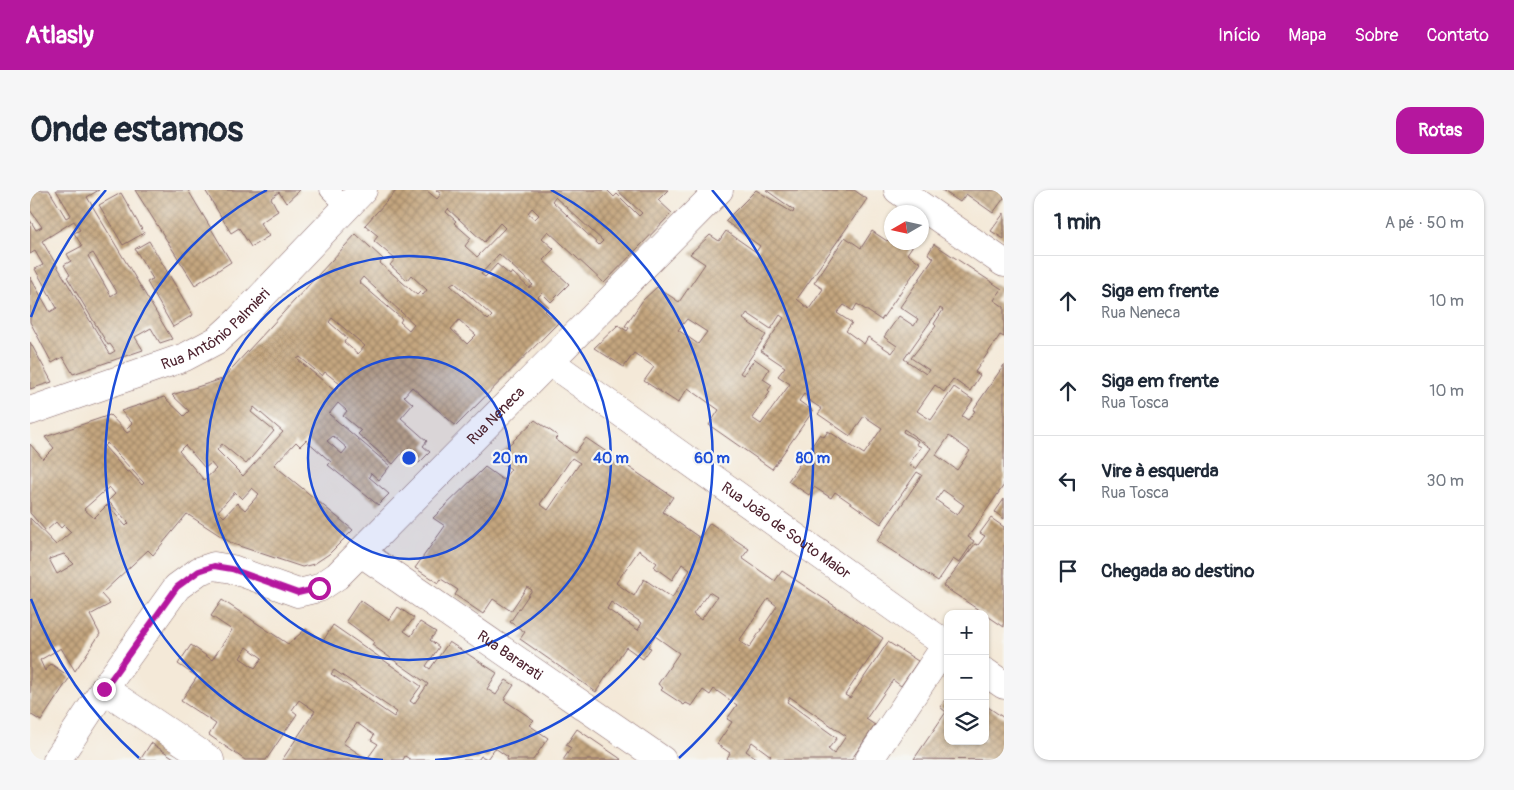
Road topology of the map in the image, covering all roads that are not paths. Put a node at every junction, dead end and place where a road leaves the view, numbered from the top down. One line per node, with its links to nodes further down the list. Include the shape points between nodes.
1 (719, 190): 5 (street, Rua Neneca)
2 (898, 190): 4 (street)
3 (347, 196): 6 (street, Rua Antônio Palmieri, via 239,320 216,340 185,357)
4 (1004, 263)
5 (550, 362): 7 (street, Rua Neneca); 8 (street, Rua João de Souto Maior)
6 (30, 411)
7 (360, 552): 12 (street, Rua Neneca, via 337,576 319,588 298,593 232,569 214,566 199,571 177,587); 15 (street, Rua Bararati)
8 (944, 644)
9 (944, 650): 16 (street)
10 (989, 675): 11 (street)
11 (1004, 685)
12 (104, 689): 13 (street, Rua Neneca); 14 (street)
13 (57, 760)
14 (210, 760)
15 (662, 760)
16 (869, 760)

